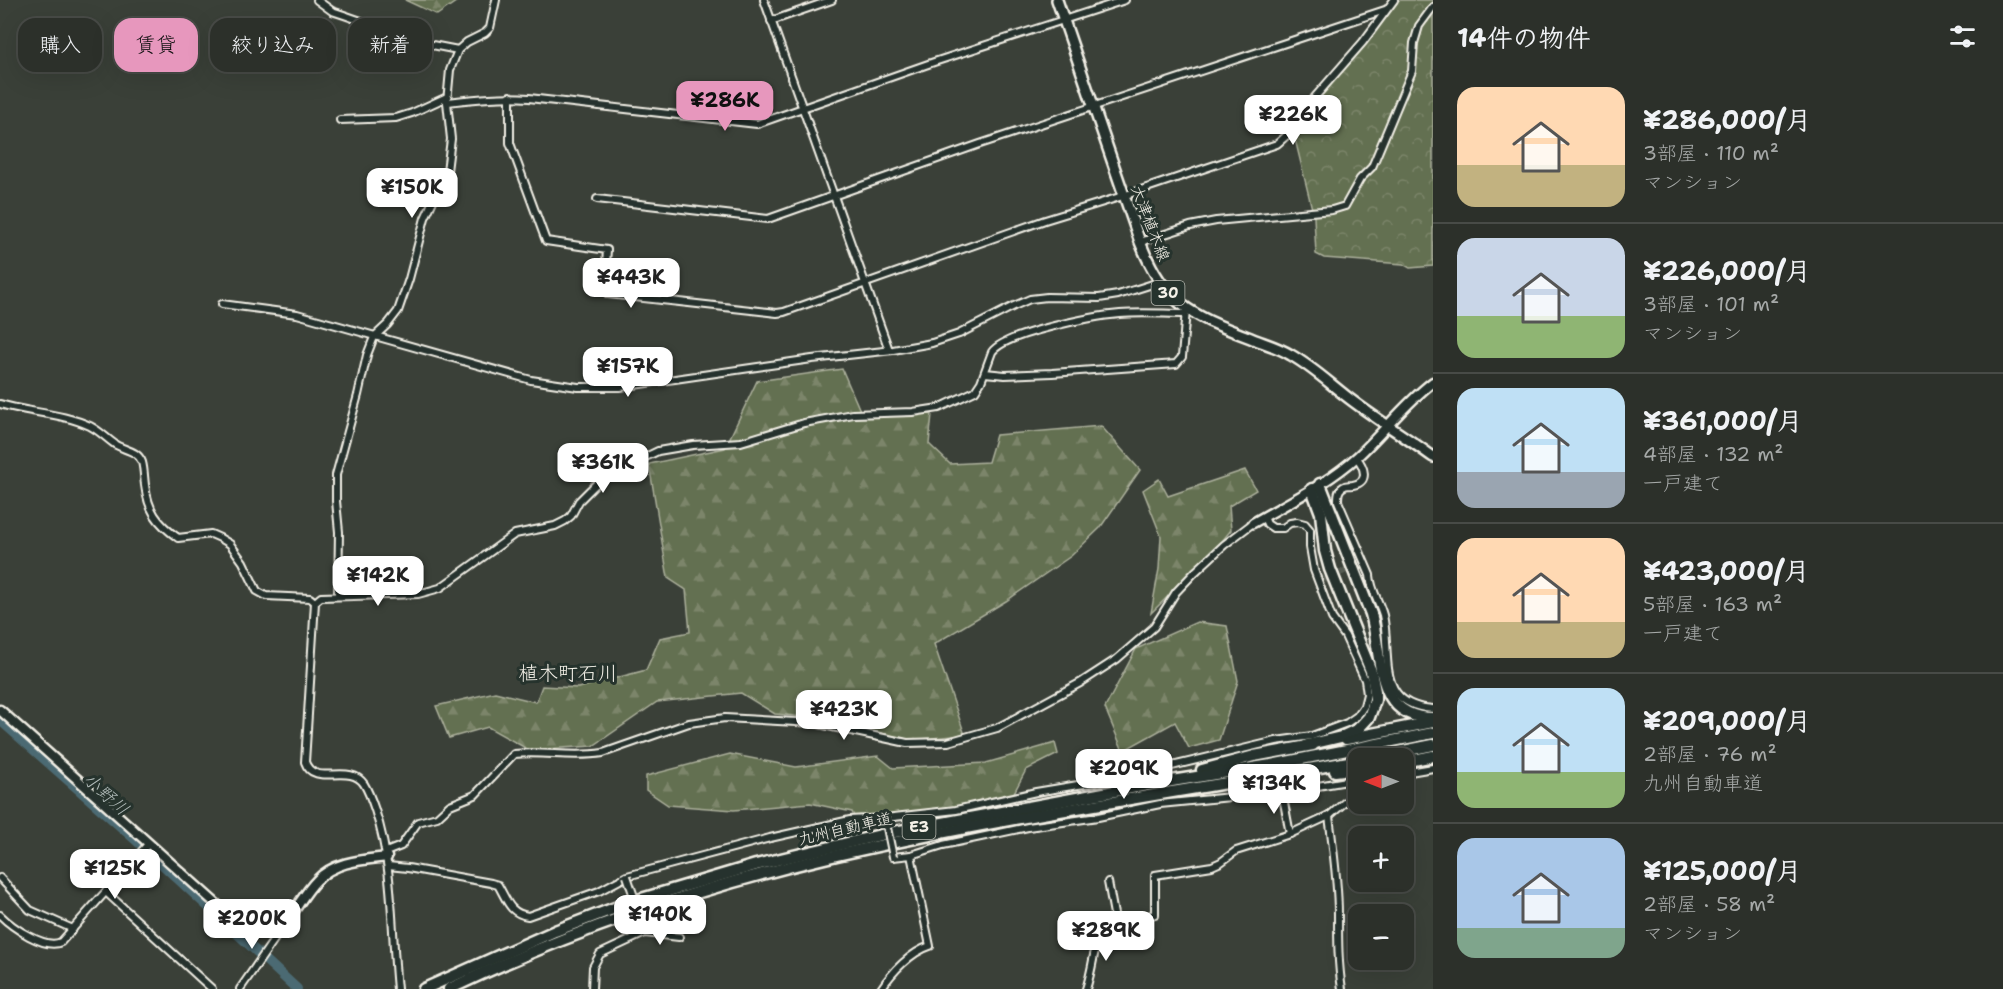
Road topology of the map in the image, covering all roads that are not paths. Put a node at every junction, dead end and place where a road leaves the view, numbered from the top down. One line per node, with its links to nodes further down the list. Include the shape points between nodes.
1 (317, 0): 12 (street, via 332,11 427,44)
2 (496, 0): 12 (street, via 490,28)
3 (764, 0): 10 (street)
4 (832, 0): 10 (street)
5 (1057, 0): 11 (main road, 大津植木線 / 30)
6 (1125, 0): 11 (street)
7 (1394, 0): 9 (street)
8 (1433, 7): 21 (street, via 1419,26 1412,71 1372,167 1360,179 1345,206 1216,221)
9 (1386, 10): 15 (street); 19 (street, via 1294,129 1277,144)
10 (771, 21): 16 (street)
11 (1064, 21): 15 (main road, 大津植木線 / 30); 16 (street)
12 (458, 50): 14 (street, via 450,70)
13 (510, 96): 14 (street); 16 (street, via 758,124); 23 (street, via 510,143 546,241 607,250 604,290 608,294 777,313)
14 (447, 100): 17 (street, via 396,118); 26 (street, via 451,139 447,171 425,218 398,310)
15 (1094, 107): 18 (street); 19 (main road, 大津植木線 / 30)
16 (801, 108): 18 (street)
17 (340, 120)
18 (834, 196): 20 (street, via 768,219); 23 (street)
19 (1124, 196): 21 (main road, 大津植木線 / 30); 23 (street)
20 (597, 199)
21 (1140, 242): 22 (main road, 大津植木線 / 30)
22 (1159, 282): 25 (main road, 大津植木線 / 30); 27 (street, via 1099,298 1030,299 946,339)
23 (865, 284): 27 (street)
24 (222, 304): 26 (street, via 297,314)
25 (1186, 312): 28 (street, via 1118,314 1030,333 994,348); 28 (street, via 1182,357 1176,364 1052,373); 31 (main road, 大津植木線 / 30, via 1289,353)
26 (374, 337): 27 (street, via 531,380 578,387 631,386); 37 (street, via 336,475)
27 (889, 350)
28 (985, 373): 37 (street, via 975,391 939,408 854,414 804,423 741,442 658,452 606,476 579,501 565,521 515,534 440,588 418,594)
29 (1433, 382): 31 (street, via 1415,395)
30 (0, 404): 38 (street, via 88,425 137,454 154,516 166,530 178,538 211,534 230,544 257,591 266,596 310,598)
31 (1388, 426): 32 (street); 33 (main road, 大津植木線 / 30)
32 (1356, 457): 34 (street); 39 (street, via 1364,469 1363,478 1357,484 1343,487 1338,501 1383,615 1391,684 1408,703)
33 (1433, 457)
34 (1316, 487): 35 (street); 41 (highway, via 1371,614 1389,694 1397,706 1410,714); 44 (highway, via 1330,569 1376,691 1369,717 1358,729)
35 (1264, 517): 36 (street); 58 (street, via 1273,528 1302,522 1310,530 1314,570 1332,618 1345,636 1365,680 1367,694 1357,716 1312,736 1126,777 956,810)
36 (1253, 523): 62 (street, via 1195,572 1176,592 1154,627 1117,659 997,728 948,742 907,743 814,723 725,718 689,723 603,753 514,754 475,795 450,805 437,817 418,822)
37 (338, 596): 38 (street, via 321,597)
38 (315, 602): 62 (street, via 304,762 318,775 348,774 363,782 381,828)
39 (1433, 709)
40 (0, 710): 60 (street)
41 (1433, 720): 44 (highway)
42 (1433, 733): 53 (highway, 九州自動車道 / E3)
43 (1433, 745): 45 (highway)
44 (1308, 746): 53 (highway)
45 (1414, 749)
46 (1433, 756): 47 (highway)
47 (1414, 760)
48 (1348, 762): 54 (highway, 九州自動車道 / E3)
49 (1433, 768): 51 (street)
50 (1348, 770): 54 (highway)
51 (1414, 771)
52 (1348, 781): 55 (street)
53 (1147, 785): 76 (highway, 九州自動車道 / E3, via 866,838 726,874 628,903)
54 (1220, 786): 77 (highway, 九州自動車道 / E3, via 975,826 835,855 647,908 575,934)
55 (1282, 792): 59 (street); 61 (street, via 1160,804 1028,827)
56 (1348, 800): 57 (street)
57 (1329, 816): 59 (street); 81 (street)
58 (885, 818): 61 (street, bridge, via 893,857); 63 (street, via 850,820 804,830)
59 (1290, 834): 69 (street, via 1236,851 1212,866 1155,875 1155,914)
60 (148, 844): 66 (street); 68 (street, via 242,927 252,929 272,911)
61 (911, 855): 79 (street, via 930,946 903,962)
62 (387, 858): 63 (street, via 408,867 498,885 509,906 519,915 528,916 599,891); 68 (street, via 351,862 331,869 317,880); 75 (street)
63 (627, 876): 71 (street, bridge)
64 (0, 879): 70 (street, via 30,910)
65 (1108, 882): 69 (street)
66 (106, 892): 70 (street); 73 (street)
67 (0, 915): 70 (street, via 12,926 46,943 61,942)
68 (289, 918): 74 (street)
69 (1116, 925): 80 (street, via 1101,926)
70 (73, 929)
71 (645, 933): 72 (street); 78 (street, via 600,954 593,967)
72 (679, 937)
73 (212, 989)
74 (240, 989)
75 (397, 989)
76 (424, 989)
77 (449, 989)
78 (592, 989)
79 (881, 989)
80 (1086, 989)
81 (1342, 989)

